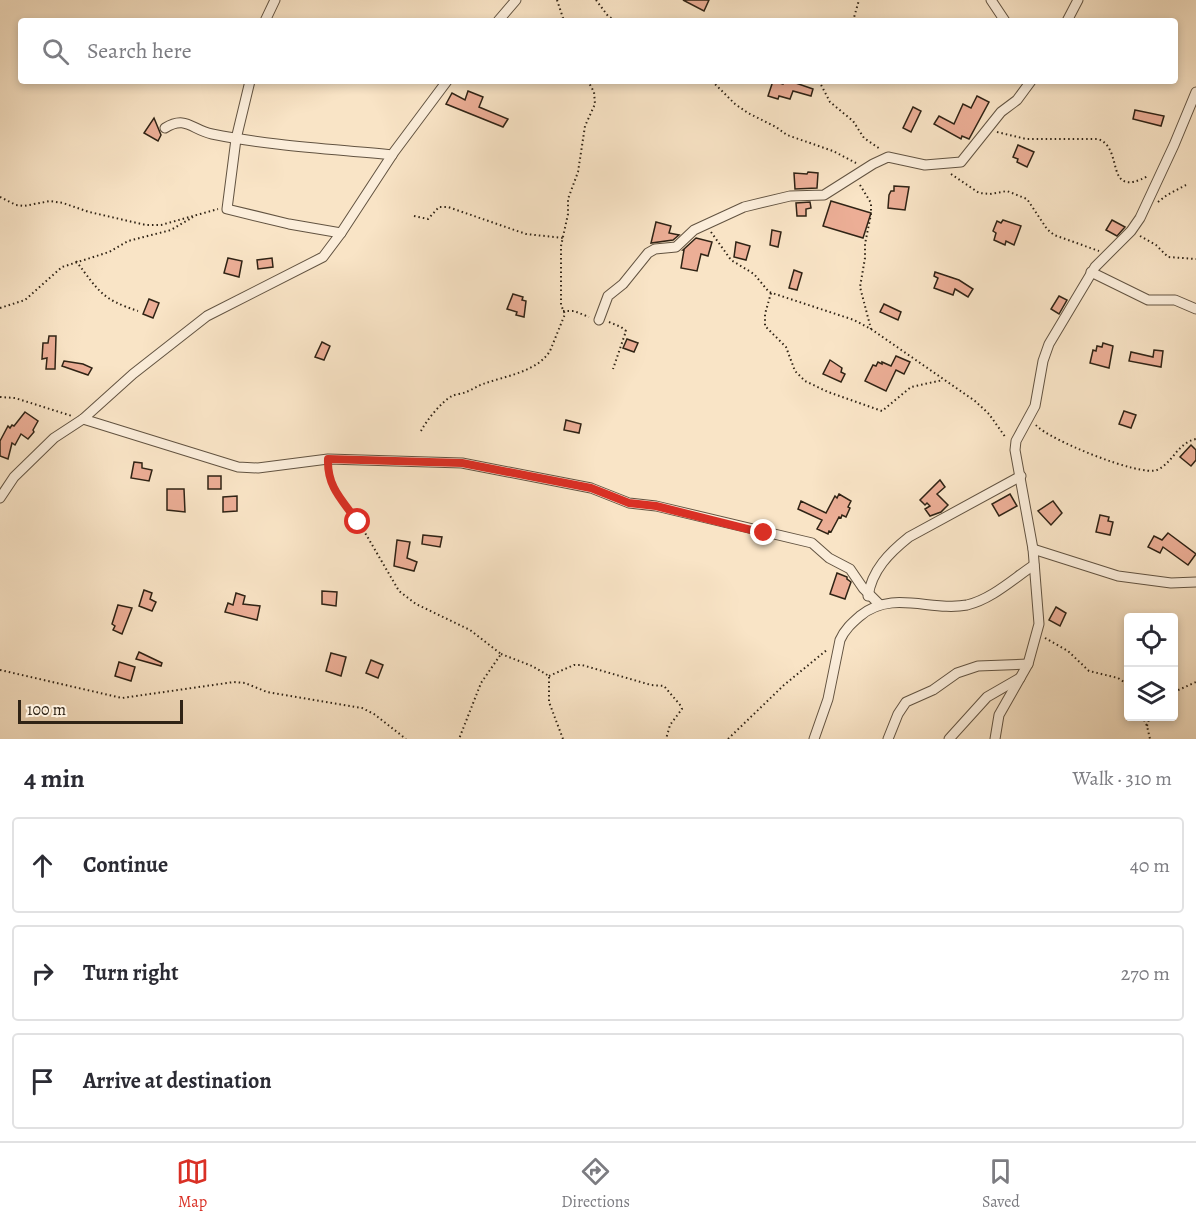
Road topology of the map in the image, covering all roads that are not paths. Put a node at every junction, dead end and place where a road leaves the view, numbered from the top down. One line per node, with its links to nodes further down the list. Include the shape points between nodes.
1 (275, 0): 5 (street)
2 (516, 0): 6 (street)
3 (991, 0): 7 (street)
4 (1078, 0): 8 (street)
5 (266, 18)
6 (501, 18)
7 (1003, 18)
8 (1069, 18)
9 (249, 84): 14 (street)
10 (445, 84): 15 (street)
11 (1029, 84): 19 (street, via 961,162 938,165 882,159 824,195 790,196 744,207 705,224 676,247 648,253 608,296)
12 (1196, 92): 17 (street, via 1140,218)
13 (165, 128): 14 (street, via 179,122)
14 (236, 139): 15 (street); 16 (street, via 228,210)
15 (392, 155): 16 (street)
16 (341, 233): 20 (street, via 317,261 207,316)
17 (1091, 272): 18 (street, via 1142,299 1175,300); 21 (street, via 1043,361 1035,406 1016,441)
18 (1196, 309)
19 (599, 320)
20 (83, 419): 22 (street, via 54,438 14,477); 26 (street, via 238,467 328,459 462,463 591,488 629,503 808,541 850,569)
21 (1021, 476): 23 (street); 26 (street, via 896,547 874,574)
22 (0, 498)
23 (1033, 549): 24 (street); 25 (street, via 1118,576)
24 (1034, 565): 27 (street, via 991,596 970,604); 29 (street, via 1039,624)
25 (1196, 582)
26 (868, 594): 27 (street); 28 (street)
27 (879, 604): 28 (street)
28 (866, 611): 31 (street, via 844,631 840,640 828,699)
29 (1028, 664): 30 (street); 32 (street, via 978,666 957,673 906,702)
30 (1022, 676): 33 (street, via 987,697); 34 (street, via 999,715)
31 (814, 739)
32 (888, 739)
33 (948, 739)
34 (995, 739)

